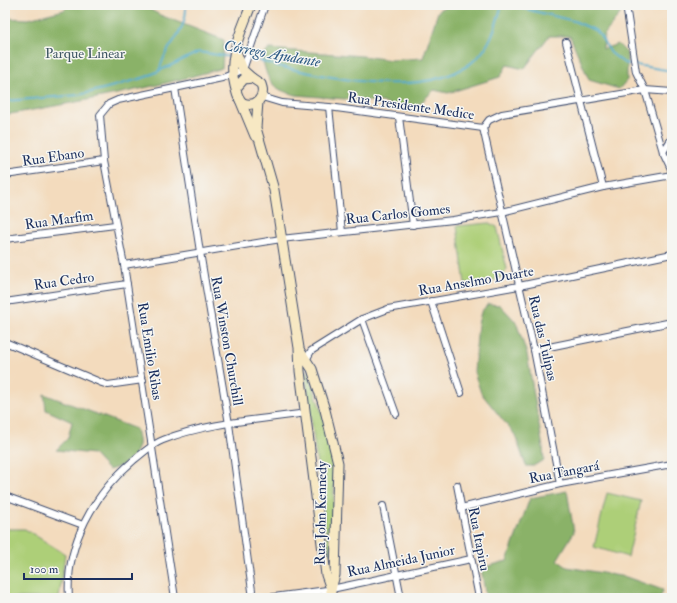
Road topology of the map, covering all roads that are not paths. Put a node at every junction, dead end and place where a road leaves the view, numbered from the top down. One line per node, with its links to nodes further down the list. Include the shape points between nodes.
1 (251, 5): 6 (street)
2 (265, 5): 4 (street)
3 (626, 5): 12 (street, via 636,72)
4 (251, 41): 6 (street, via 246,47); 7 (street)
5 (566, 42): 16 (street)
6 (235, 52): 7 (street)
7 (238, 66): 8 (street); 9 (street)
8 (232, 75): 10 (street); 11 (street)
9 (252, 78): 11 (street, via 244,79); 14 (street, via 261,84 263,91)
10 (175, 88): 23 (street, Rua Emilio Ribas, via 118,100 104,109 99,122); 34 (street, Rua Winston Churchill)
11 (236, 88): 15 (street)
12 (645, 90): 13 (street, Rua Presidente Medice); 16 (street, Rua Presidente Medice); 22 (street)
13 (672, 92)
14 (260, 99): 15 (street, via 247,104); 17 (street, Rua Presidente Medice); 21 (street, Rua John Kennedy, via 256,128)
15 (240, 100): 21 (street, Rua John Kennedy, via 251,130)
16 (581, 100): 19 (street, Rua Presidente Medice, via 502,114 489,120); 27 (street)
17 (329, 107): 18 (street, Rua Presidente Medice); 31 (street)
18 (399, 117): 19 (street, Rua Presidente Medice); 29 (street)
19 (482, 128): 28 (street, Rua das Tulipas)
20 (672, 138): 22 (street)
21 (260, 144): 33 (street, Rua John Kennedy, via 274,190)
22 (664, 152): 24 (street)
23 (104, 161): 26 (street, Rua Ebano); 30 (street, Rua Emilio Ribas)
24 (672, 171)
25 (672, 175): 27 (street, Rua Carlos Gomes)
26 (5, 176)
27 (603, 187): 28 (street, Rua Carlos Gomes)
28 (502, 212): 29 (street, Rua Carlos Gomes); 38 (street, Rua das Tulipas)
29 (413, 224): 31 (street, Rua Carlos Gomes)
30 (116, 225): 32 (street, Rua Marfim); 36 (street, Rua Emilio Ribas)
31 (342, 232): 33 (street, Rua Carlos Gomes)
32 (5, 239)
33 (281, 239): 34 (street, Rua Carlos Gomes); 45 (street, Rua John Kennedy)
34 (200, 252): 36 (street, Rua Carlos Gomes); 50 (street, Rua Winston Churchill)
35 (672, 254): 38 (street, Rua Anselmo Duarte)
36 (124, 265): 37 (street, Rua Emilio Ribas)
37 (127, 284): 40 (street, Rua Cedro); 46 (street, Rua Emilio Ribas)
38 (519, 286): 39 (street, Rua Anselmo Duarte); 44 (street, Rua das Tulipas)
39 (431, 301): 41 (street, Rua Anselmo Duarte, via 388,309); 47 (street)
40 (5, 302)
41 (362, 319): 45 (street, Rua Anselmo Duarte, via 311,351); 49 (street)
42 (672, 322): 44 (street)
43 (5, 342): 46 (street, via 108,385)
44 (534, 350): 53 (street, Rua das Tulipas)
45 (303, 363): 48 (street, Rua John Kennedy); 61 (street, Rua John Kennedy, via 312,369 326,410 338,463 335,575)
46 (142, 380): 51 (street, Rua Emilio Ribas)
47 (460, 393)
48 (306, 413): 50 (street); 61 (street, Rua John Kennedy, via 326,575)
49 (396, 414)
50 (229, 424): 51 (street, via 190,432); 64 (street, Rua Winston Churchill)
51 (152, 446): 58 (street, via 129,464 103,492); 63 (street, Rua Emilio Ribas)
52 (672, 464): 53 (street, Rua Tangará)
53 (560, 484): 57 (street, Rua Tangará)
54 (457, 485): 57 (street, Rua Itapiru)
55 (5, 496): 58 (street)
56 (383, 506): 60 (street)
57 (461, 508): 59 (street, Rua Itapiru)
58 (83, 525): 62 (street, via 69,573)
59 (471, 559): 60 (street, Rua Almeida Junior); 67 (street, Rua Itapiru)
60 (397, 574): 61 (street, Rua Almeida Junior); 66 (street)
61 (331, 593): 65 (street, Rua Almeida Junior)
62 (69, 598)
63 (176, 598)
64 (253, 598)
65 (266, 598)
66 (401, 598)
67 (478, 598)

